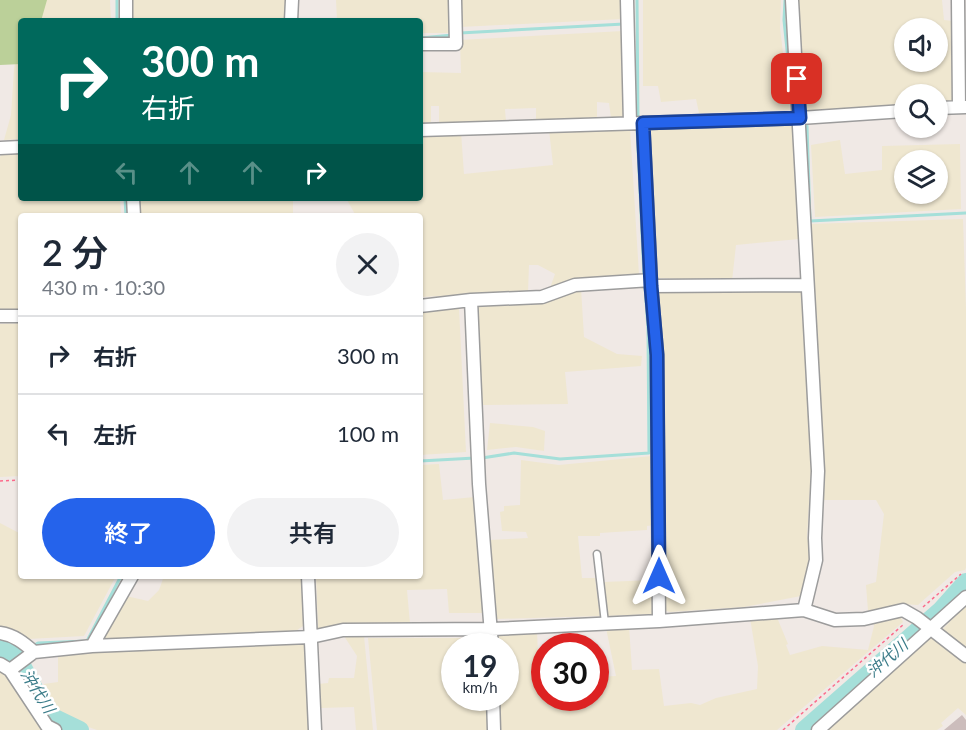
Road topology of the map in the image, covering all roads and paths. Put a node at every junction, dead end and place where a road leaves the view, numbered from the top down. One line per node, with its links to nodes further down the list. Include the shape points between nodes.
1 (126, 0): 7 (street)
2 (292, 0): 8 (street)
3 (455, 0): 9 (street, via 456,44)
4 (627, 0): 13 (street)
5 (792, 0): 12 (street)
6 (958, 0): 10 (street)
7 (126, 18)
8 (291, 18)
9 (423, 44)
10 (962, 107)
11 (894, 112): 12 (street)
12 (800, 118): 13 (street); 18 (street)
13 (636, 123): 14 (street); 17 (street)
14 (423, 130)
15 (18, 147): 16 (street)
16 (0, 148)
17 (651, 283): 18 (street); 19 (street, via 575,285 542,297); 32 (street, via 657,355)
18 (807, 285): 30 (street, via 818,471 816,560)
19 (471, 300): 20 (street); 34 (street, via 479,484)
20 (423, 306)
21 (0, 316): 22 (street)
22 (18, 316)
23 (18, 480): 24 (path)
24 (0, 481)
25 (597, 554): 33 (lane)
26 (960, 574): 31 (path)
27 (130, 579): 39 (street)
28 (308, 579): 38 (street)
29 (966, 597): 35 (street)
30 (804, 610): 31 (street, via 835,620 864,619 903,610); 32 (street)
31 (915, 617): 35 (street); 47 (path)
32 (659, 621): 33 (street)
33 (604, 623): 34 (street)
34 (492, 629): 37 (street); 38 (street, via 342,630)
35 (929, 629): 41 (street); 48 (street)
36 (0, 633): 40 (street, via 21,641)
37 (492, 633)
38 (311, 637): 39 (street); 45 (street)
39 (92, 646): 40 (street)
40 (34, 652): 42 (street)
41 (966, 656)
42 (5, 667): 44 (street)
43 (493, 711): 46 (street)
44 (50, 729)
45 (315, 730)
46 (494, 730)
47 (783, 730)
48 (818, 730)

